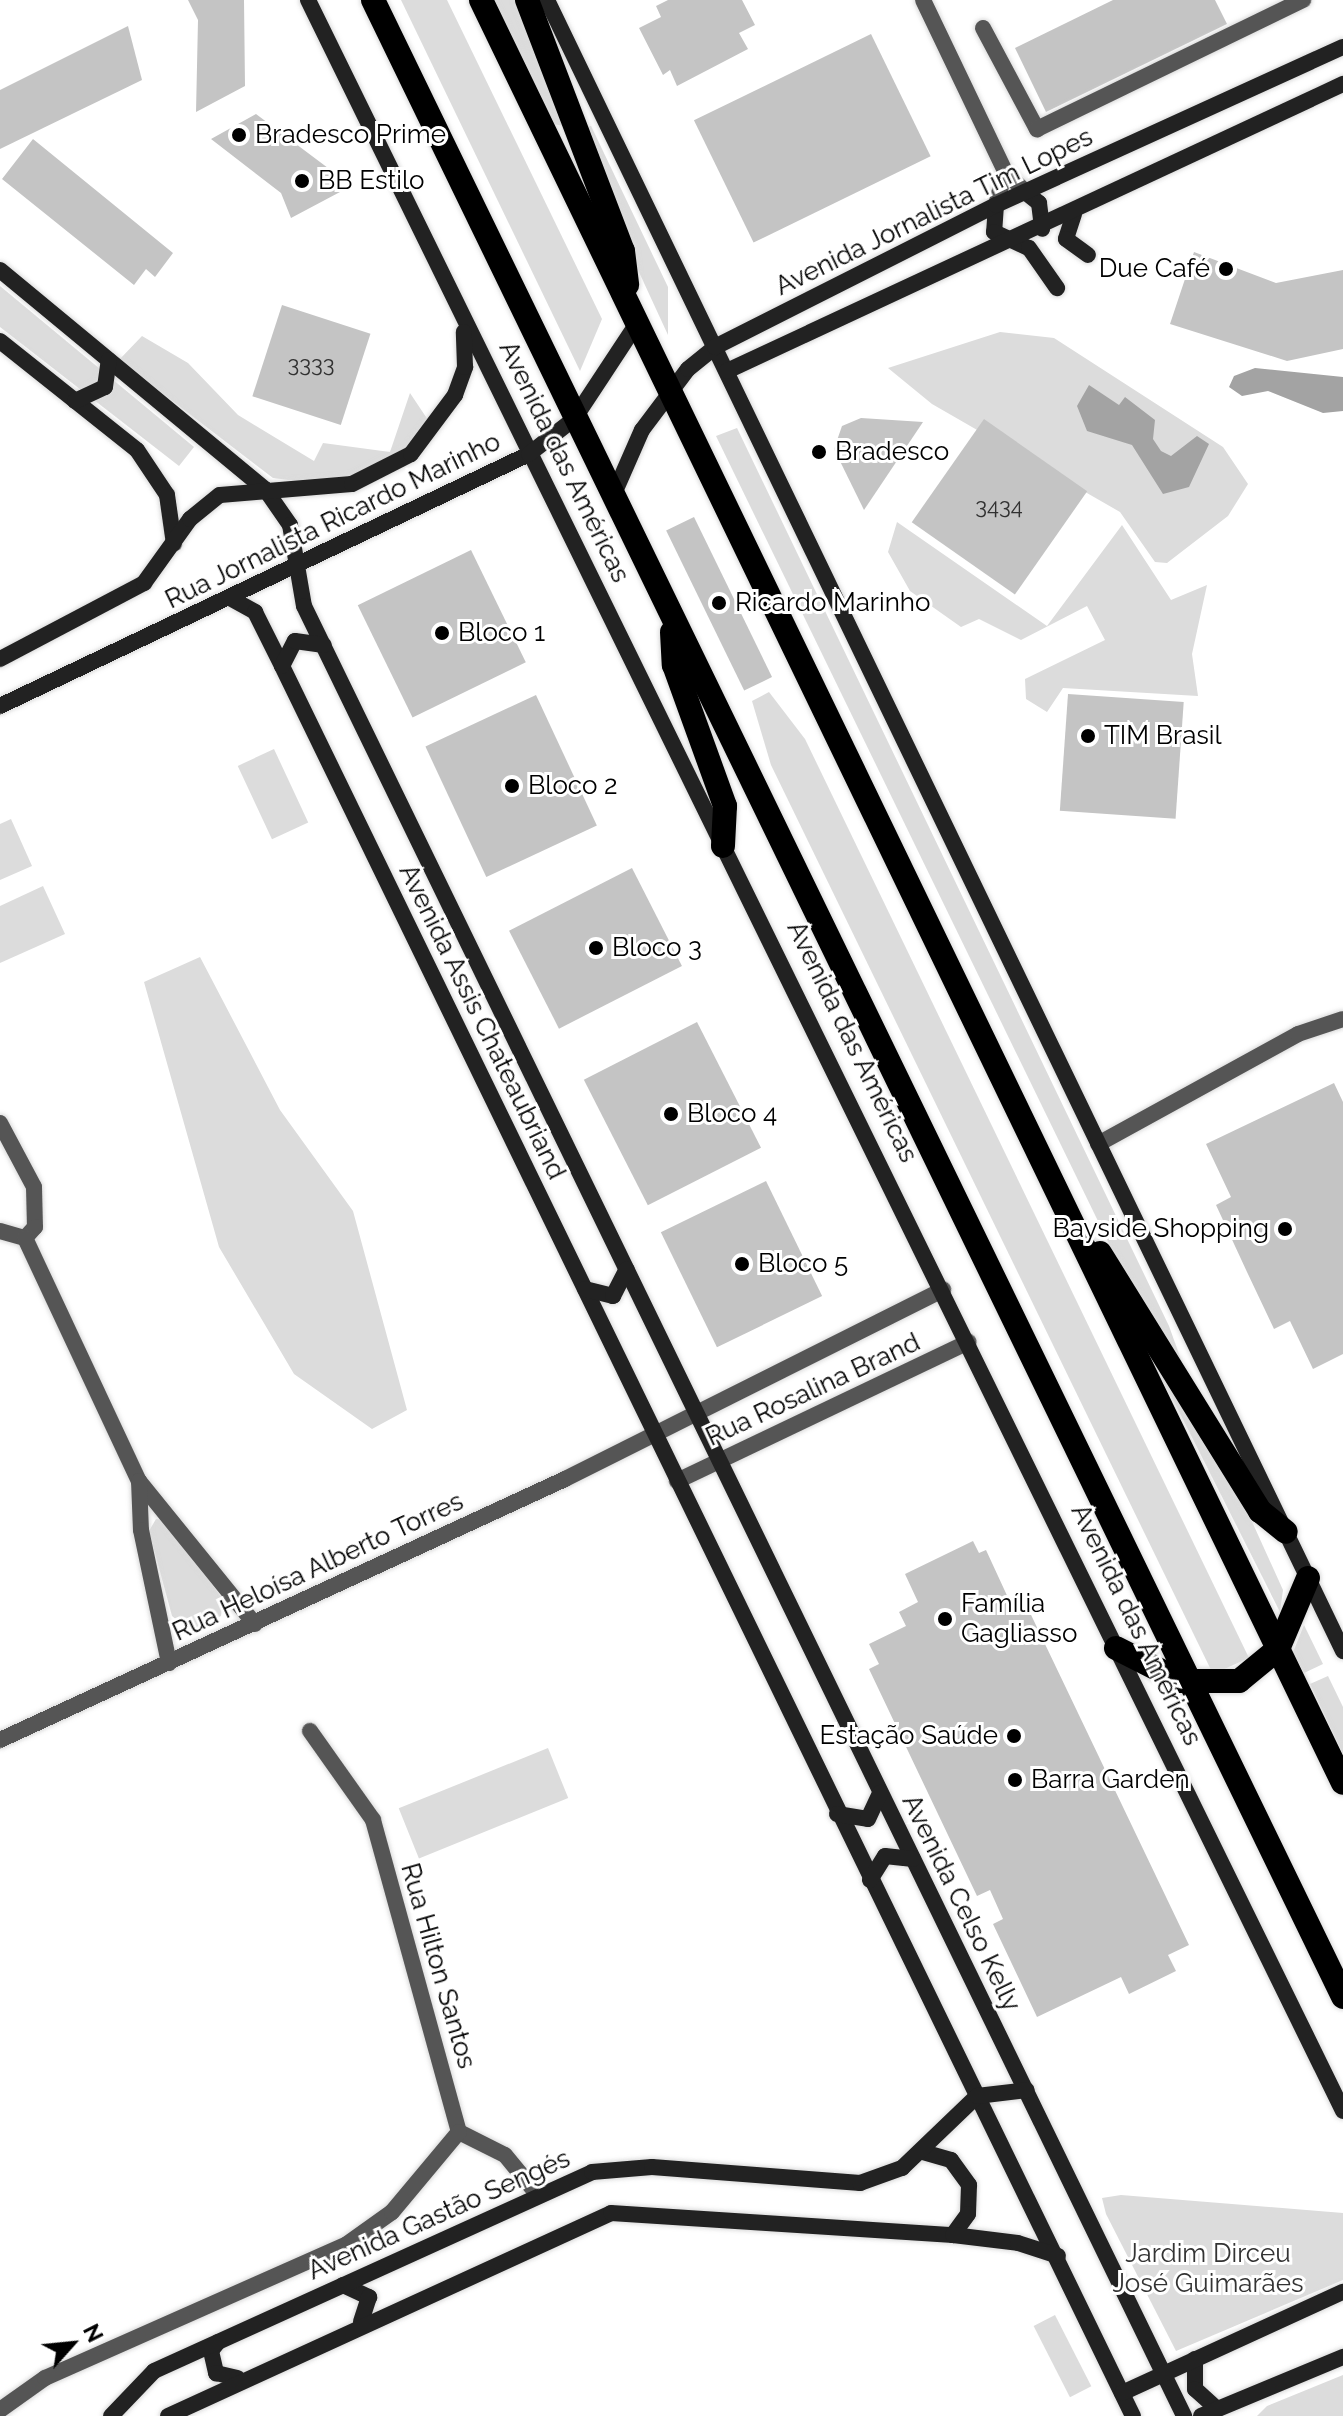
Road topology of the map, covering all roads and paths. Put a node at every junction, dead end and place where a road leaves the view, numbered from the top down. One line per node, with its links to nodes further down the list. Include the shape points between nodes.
1 (308, 0): 22 (street, Avenida das Américas)
2 (373, 0): 30 (highway, Avenida das Américas)
3 (481, 0): 21 (highway)
4 (527, 0): 21 (highway, via 623,251)
5 (547, 0): 25 (street)
6 (923, 0): 11 (street)
7 (1303, 0): 8 (street, via 1037,129)
8 (983, 28)
9 (1343, 47): 12 (street, Avenida Jornalista Tim Lopes)
10 (1343, 84): 14 (street, Avenida Jornalista Tim Lopes)
11 (1005, 171): 12 (street); 13 (street)
12 (1025, 192): 13 (street, Avenida Jornalista Tim Lopes); 15 (street, via 1039,203)
13 (996, 205): 16 (street, via 994,232); 20 (street, Avenida Jornalista Tim Lopes)
14 (1074, 214): 15 (street, Avenida Jornalista Tim Lopes); 17 (street, via 1066,239)
15 (1042, 229): 16 (street, Avenida Jornalista Tim Lopes)
16 (1014, 243): 19 (street, via 1042,260); 23 (street, Avenida Jornalista Tim Lopes)
17 (1088, 255)
18 (0, 270): 26 (street, Avenida Assis Chateaubriand)
19 (1057, 288)
20 (802, 303): 23 (street); 25 (street, Avenida Jornalista Tim Lopes)
21 (632, 311): 28 (highway); 30 (street, Rua Jornalista Ricardo Marinho)
22 (462, 319): 31 (street, Avenida das Américas); 32 (street, Rua Jornalista Ricardo Marinho, via 462,379 439,424 411,454 352,484)
23 (817, 328): 27 (street, Avenida Jornalista Tim Lopes)
24 (0, 341): 29 (street)
25 (715, 347): 27 (street); 28 (street, Avenida Jornalista Tim Lopes)
26 (109, 360): 29 (street, via 105,387); 32 (street, Avenida Assis Chateaubriand)
27 (727, 371): 45 (street)
28 (671, 389): 33 (street, Avenida Jornalista Tim Lopes, via 642,430); 47 (highway)
29 (75, 401): 34 (street, via 155,474 167,495)
30 (574, 419): 31 (street, Rua Jornalista Ricardo Marinho); 33 (highway, Avenida das Américas)
31 (529, 454): 35 (street, Rua Jornalista Ricardo Marinho); 42 (street, Avenida das Américas)
32 (265, 489): 34 (street, Rua Jornalista Ricardo Marinho, via 220,495); 35 (street, Avenida Assis Chateaubriand, via 290,525)
33 (613, 496): 37 (highway, Avenida das Américas)
34 (174, 544): 39 (street, Rua Jornalista Ricardo Marinho, via 128,594)
35 (296, 564): 36 (street, Rua Jornalista Ricardo Marinho); 38 (street, Avenida Assis Chateaubriand)
36 (230, 598): 40 (street, Avenida Assis Chateaubriand, via 255,612); 41 (street, Rua Jornalista Ricardo Marinho)
37 (671, 617): 42 (highway, via 674,665 725,806); 65 (highway, Avenida das Américas)
38 (324, 645): 40 (street, via 295,641); 49 (street, Avenida Assis Chateaubriand)
39 (0, 659)
40 (282, 666): 50 (street, Avenida Assis Chateaubriand)
41 (0, 706)
42 (723, 846): 51 (street, Avenida das Américas)
43 (1343, 1019): 45 (street, via 1298,1034)
44 (0, 1123): 48 (street, via 34,1187 35,1227)
45 (1098, 1144): 58 (street)
46 (0, 1231): 48 (street)
47 (1079, 1236): 58 (highway, via 1123,1286 1260,1511); 62 (highway)
48 (25, 1238): 56 (street)
49 (627, 1269): 50 (street, via 613,1296); 53 (street, Avenida Assis Chateaubriand)
50 (585, 1289): 54 (street, Avenida Assis Chateaubriand)
51 (943, 1290): 52 (street, Avenida das Américas); 53 (street, Rua Rosalina Brand)
52 (969, 1342): 55 (street, Rua Rosalina Brand); 61 (street, Avenida das Américas)
53 (696, 1411): 54 (street, Rua Rosalina Brand); 55 (street, Avenida Celso Kelly)
54 (654, 1433): 57 (street, Avenida Assis Chateaubriand); 60 (street, Rua Heloísa Alberto Torres)
55 (720, 1460): 57 (street, Rua Rosalina Brand); 69 (street, Avenida Celso Kelly)
56 (139, 1481): 60 (street); 64 (street, via 141,1530)
57 (677, 1481): 70 (street)
58 (1286, 1532): 59 (street)
59 (1308, 1578): 62 (highway); 63 (street)
60 (255, 1624): 64 (street, Rua Heloísa Alberto Torres)
61 (1116, 1648): 65 (highway, via 1155,1673); 76 (street, Avenida das Américas)
62 (1278, 1649): 65 (highway, via 1239,1681); 68 (highway)
63 (1343, 1651)
64 (169, 1663): 67 (street, Rua Heloísa Alberto Torres)
65 (1190, 1684): 73 (highway, Avenida das Américas)
66 (310, 1731): 77 (street, Rua Hilton Santos, via 373,1820)
67 (0, 1740)
68 (1343, 1783)
69 (880, 1793): 70 (street, via 868,1819); 71 (street, Avenida Celso Kelly)
70 (837, 1814): 72 (street)
71 (913, 1859): 72 (street, via 885,1856); 74 (street, Avenida Celso Kelly)
72 (870, 1880): 75 (street)
73 (1343, 1997)
74 (1027, 2090): 75 (street); 88 (street, Avenida Celso Kelly)
75 (977, 2096): 78 (street, Avenida Gastão Sengés); 81 (street)
76 (1343, 2111)
77 (459, 2132): 79 (street, via 505,2155); 92 (street, via 392,2212 347,2244 45,2378)
78 (923, 2152): 79 (street, Avenida Gastão Sengés, via 860,2183 621,2167); 80 (street, via 951,2160 969,2185 968,2214)
79 (537, 2194): 82 (street, Avenida Gastão Sengés)
80 (953, 2235): 81 (street, via 1018,2243); 84 (street, via 611,2213)
81 (1058, 2256): 90 (street)
82 (343, 2285): 84 (street, via 369,2297); 85 (street, Avenida Gastão Sengés)
83 (1343, 2292): 87 (street)
84 (360, 2324): 89 (street)
85 (218, 2342): 89 (street, via 211,2363 216,2373); 93 (street, Avenida Gastão Sengés, via 154,2371)
86 (1343, 2357): 91 (street)
87 (1195, 2359): 88 (street); 91 (street, via 1195,2389)
88 (1163, 2373): 90 (street); 96 (street, Avenida Celso Kelly)
89 (237, 2378): 94 (street)
90 (1122, 2393): 95 (street)
91 (1217, 2409): 97 (street)
92 (0, 2410)
93 (111, 2416)
94 (168, 2416)
95 (1133, 2416)
96 (1184, 2416)
97 (1201, 2416)

